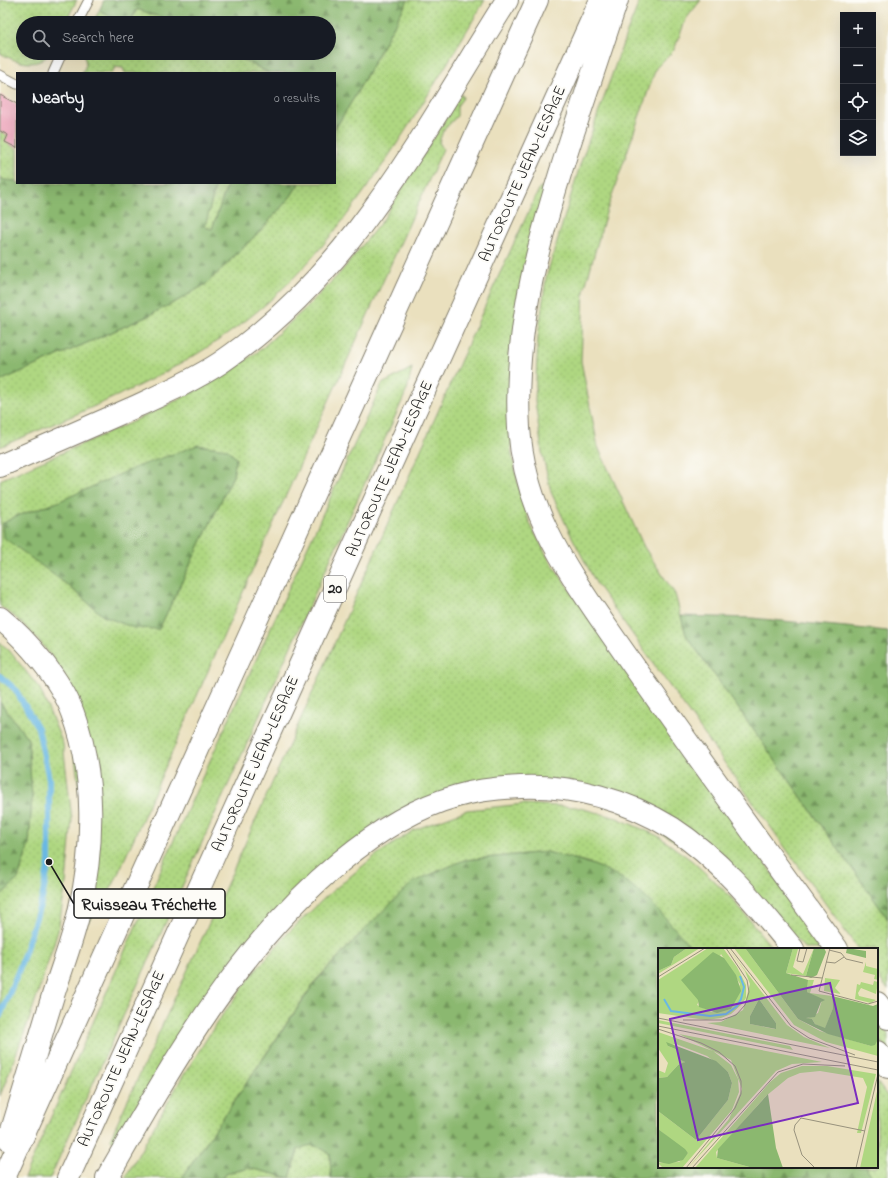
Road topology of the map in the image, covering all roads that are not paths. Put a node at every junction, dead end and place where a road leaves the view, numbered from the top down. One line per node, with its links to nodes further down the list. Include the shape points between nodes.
1 (89, 0): 6 (lane)
2 (507, 0): 11 (highway, via 417,145 373,210 329,266 275,320 244,346 194,379)
3 (537, 0): 20 (highway)
4 (601, 0): 21 (highway, AUTOROUTE JEAN-LESAGE / 20)
5 (617, 0): 14 (highway, via 560,176 528,293 518,379 519,429 526,474 544,527 563,563 651,691)
6 (81, 16)
7 (59, 60): 8 (lane)
8 (53, 72)
9 (0, 75): 10 (lane)
10 (16, 83)
11 (0, 466)
12 (0, 618): 19 (highway, via 38,657 62,692 72,712 86,763 90,819 89,847 79,912)
13 (792, 948): 22 (highway, via 724,870 672,828 633,808 589,793 546,788 496,789 457,796 433,804 383,829 358,847 304,894 277,922 232,976 212,1005 163,1081)
14 (837, 948)
15 (878, 1004): 16 (highway)
16 (888, 1018)
17 (878, 1053): 18 (highway)
18 (888, 1067)
19 (0, 1168)
20 (4, 1178)
21 (68, 1178)
22 (107, 1178)

